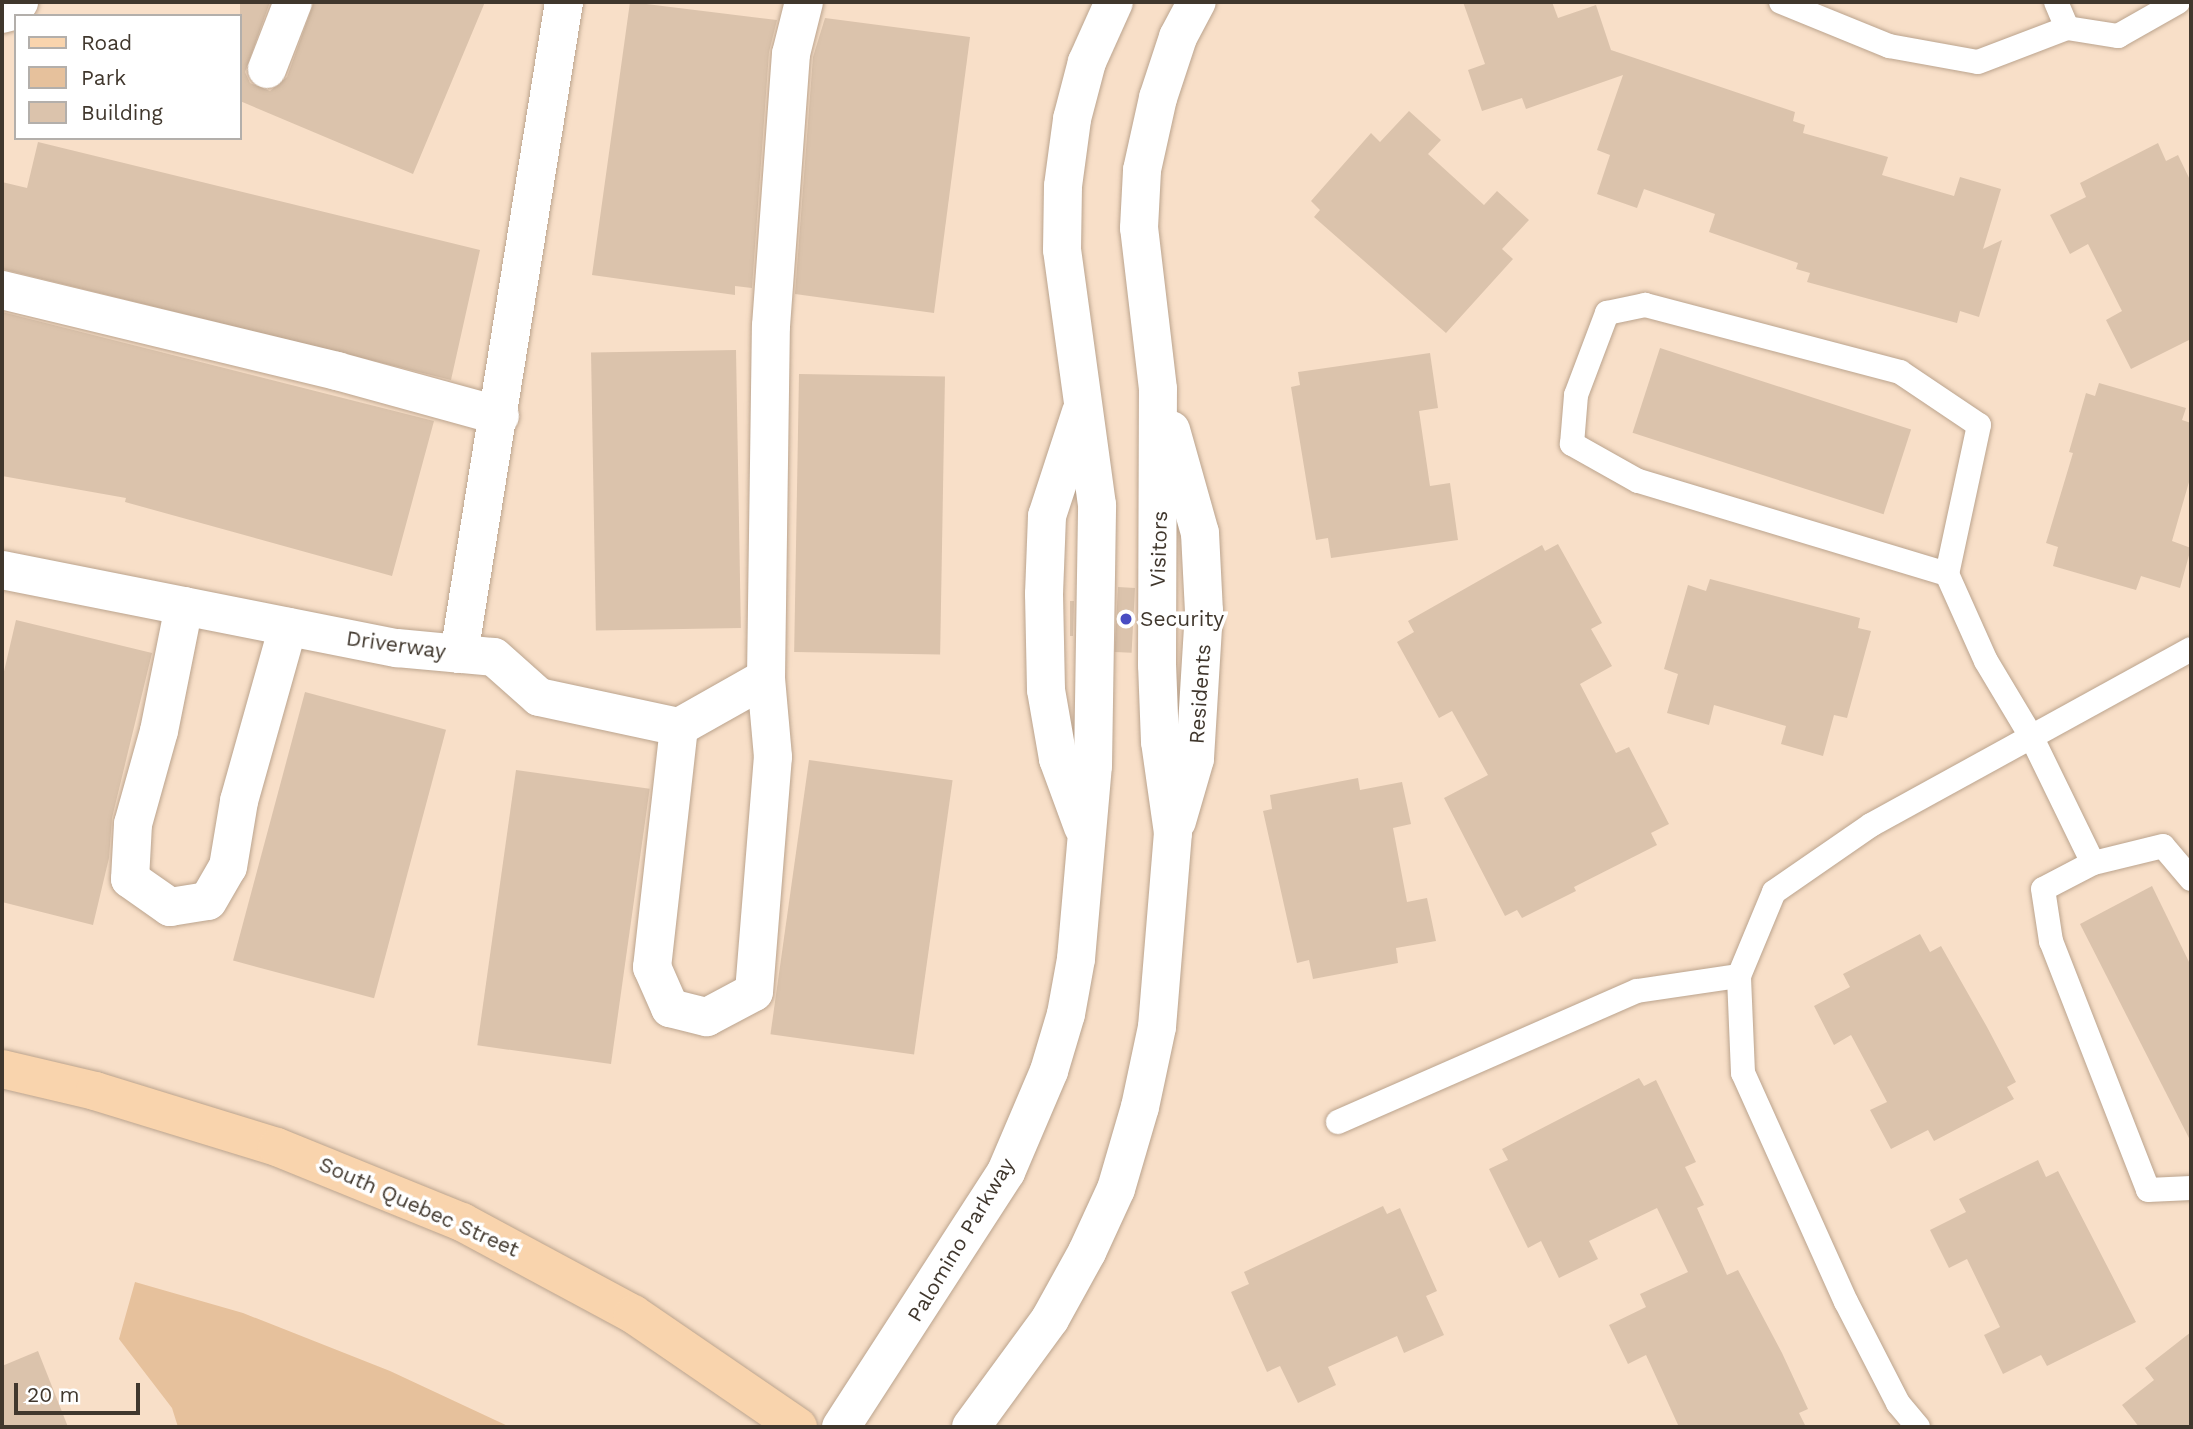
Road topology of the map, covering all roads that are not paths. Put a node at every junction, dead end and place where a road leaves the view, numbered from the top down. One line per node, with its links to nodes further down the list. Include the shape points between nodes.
1 (19, 2): 10 (street, via 13,11)
2 (293, 2): 12 (street)
3 (564, 2): 15 (street)
4 (804, 2): 22 (street, via 791,54 771,326)
5 (1114, 2): 14 (street, via 1087,62 1072,118 1063,186 1062,250)
6 (1198, 2): 35 (street, Visitors, via 1178,37 1142,170 1142,268 1158,389 1160,742 1173,833 1157,1027 1140,1107 1115,1189 1050,1319)
7 (1781, 2): 11 (lane, via 1889,46 1978,62)
8 (2056, 2): 11 (lane)
9 (2178, 2): 11 (lane, via 2118,36)
10 (2, 14)
11 (2067, 28)
12 (267, 69)
13 (2, 290): 15 (street)
14 (1085, 400): 25 (street, via 1097,505 1097,676); 25 (street, via 1047,516 1044,594 1046,690 1058,759)
15 (500, 415): 21 (street)
16 (2, 570): 18 (street, Driverway)
17 (1947, 574): 17 (lane, via 1638,481 1572,444 1576,395 1607,313 1645,305 1900,372 1979,425); 24 (lane, via 1986,661)
18 (184, 606): 19 (street, Driverway); 19 (street, via 159,731 134,824 130,878 170,907 208,901 228,867 239,801)
19 (288, 627): 21 (street, Driverway, via 397,648)
20 (2191, 649): 24 (lane)
21 (459, 653): 23 (street, Driverway, via 494,657 539,697)
22 (766, 678): 23 (street); 23 (street, via 773,757 754,992 707,1017 670,1008 652,967)
23 (679, 727)
24 (2032, 738): 26 (lane); 28 (lane, via 1871,825 1774,892)
25 (1085, 834): 34 (street, Palomino Parkway, via 1076,959 1066,1014 1030,1121 974,1228)
26 (2092, 863): 27 (lane, via 2163,846); 31 (lane, via 2043,890 2051,941 2148,1191)
27 (2191, 879)
28 (1739, 976): 30 (lane, via 1637,991); 32 (lane, via 1743,1073 1846,1302)
29 (2, 1069): 33 (main road, South Quebec Street, via 94,1090 277,1147 462,1222 633,1314)
30 (1338, 1122)
31 (2191, 1188)
32 (1906, 1422)
33 (798, 1427)
34 (841, 1427)
35 (971, 1427)

